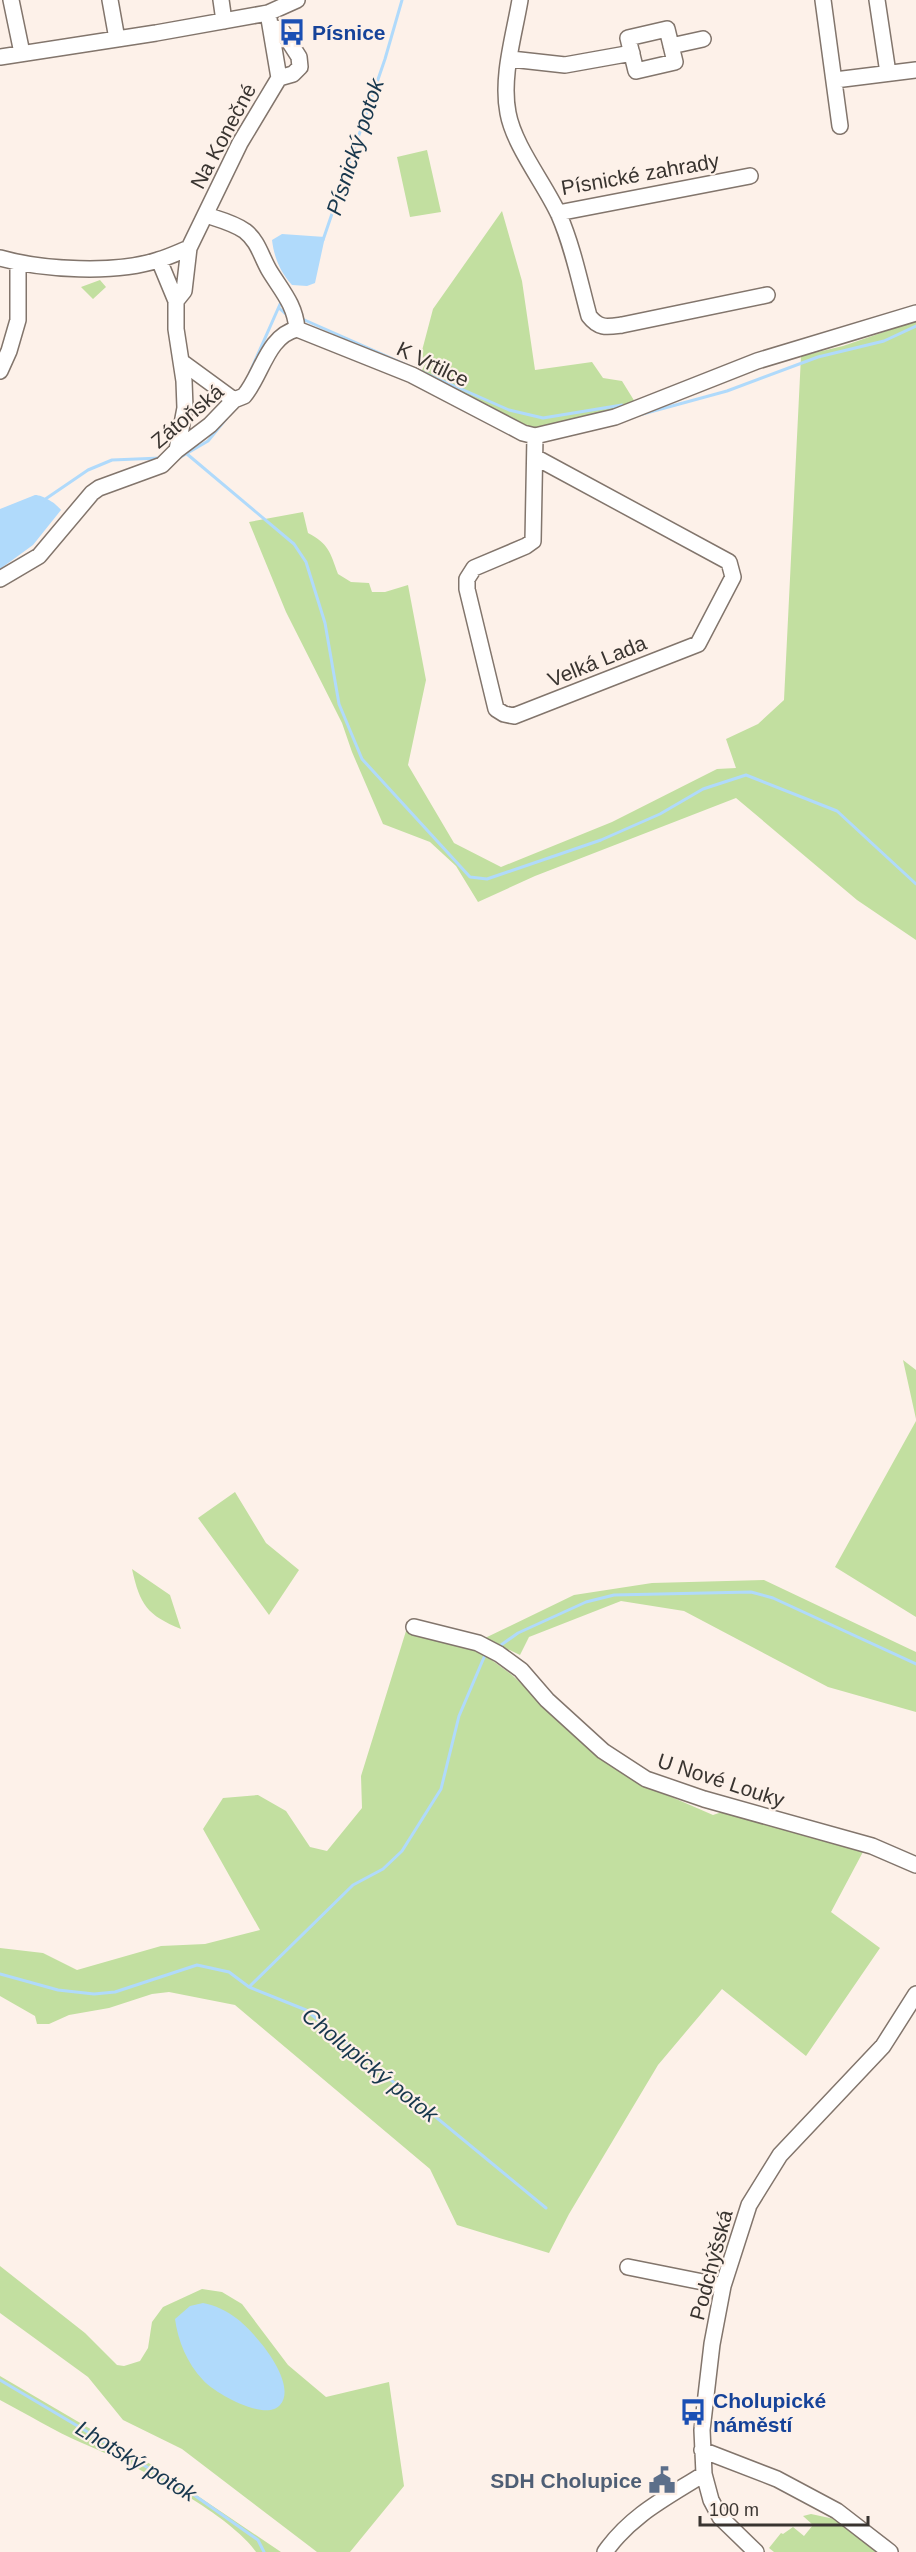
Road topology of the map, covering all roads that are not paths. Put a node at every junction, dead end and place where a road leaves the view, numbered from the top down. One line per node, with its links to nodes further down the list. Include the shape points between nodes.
1 (11, 0): 13 (street)
2 (110, 0): 10 (street)
3 (221, 0): 9 (street)
4 (297, 0): 8 (street)
5 (520, 0): 16 (street, Písnické zahrady)
6 (823, 0): 20 (street)
7 (877, 0): 18 (street)
8 (269, 20): 9 (street); 19 (street, Na Konečné); 19 (street, Na Konečné, via 281,29 299,57 300,67)
9 (224, 21): 10 (street)
10 (117, 39): 13 (street)
11 (703, 39): 12 (street)
12 (671, 46): 14 (street, via 667,29 628,38); 14 (street, via 675,62 636,71)
13 (22, 53): 15 (street)
14 (632, 53): 16 (street, via 565,65)
15 (0, 57)
16 (511, 59): 23 (street, Písnické zahrady, via 505,91 508,116)
17 (916, 70): 18 (street)
18 (888, 73): 20 (street)
19 (279, 78): 24 (street, Na Konečné, via 240,143)
20 (835, 80): 21 (street)
21 (840, 126)
22 (750, 176): 23 (street, Písnické zahrady)
23 (558, 213): 29 (street, via 589,316 596,325 622,326)
24 (206, 215): 25 (street); 32 (street, via 243,229 255,240 287,296)
25 (189, 248): 27 (street); 30 (street, via 184,291)
26 (0, 258): 28 (street)
27 (159, 260): 28 (street, via 65,268); 30 (street)
28 (18, 263): 34 (street, via 18,320)
29 (767, 296)
30 (176, 301): 33 (street)
31 (916, 313): 36 (street, via 757,361 615,417)
32 (296, 321): 35 (street, Zátoňská, via 278,339 248,391); 36 (street, K Vrtilce)
33 (182, 362): 35 (street); 37 (street, via 185,408)
34 (0, 371)
35 (234, 400): 37 (street, Zátoňská)
36 (535, 436): 38 (street, Velká Lada)
37 (171, 456): 39 (street, Zátoňská, via 147,472 92,493 39,555)
38 (535, 458): 38 (street, Velká Lada, via 729,562 733,577 698,644 514,716 496,709 467,579 474,568 533,541)
39 (0, 579)
40 (414, 1627): 41 (street, U Nové Louky, via 478,1643 499,1654 521,1670 603,1751 646,1779 872,1846)
41 (916, 1865)
42 (916, 1994): 44 (street, Podchýšská, via 883,2046 780,2156 749,2205)
43 (628, 2267): 44 (street)
44 (723, 2286): 45 (street, Podchýšská, via 707,2379)
45 (702, 2450): 46 (street, Podchýšská); 49 (street, via 777,2479 837,2511)
46 (704, 2474): 47 (street, via 639,2515 620,2531); 48 (street, Podchýšská, via 720,2517)
47 (605, 2552)
48 (756, 2552)
49 (890, 2552)

